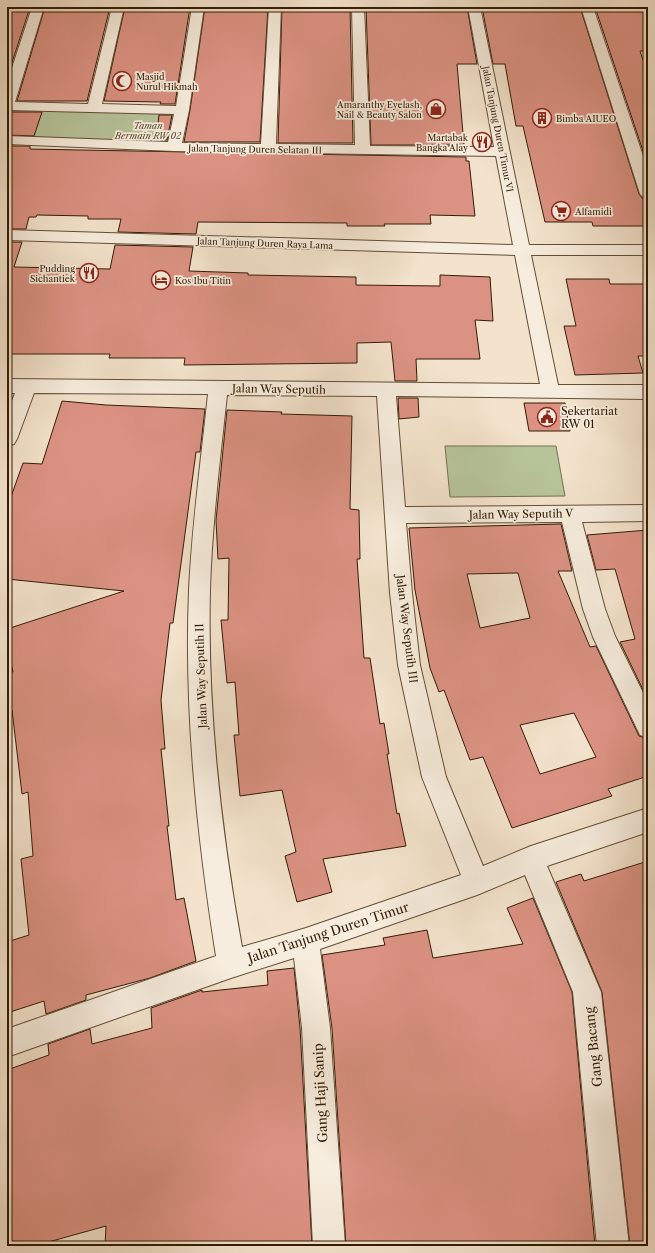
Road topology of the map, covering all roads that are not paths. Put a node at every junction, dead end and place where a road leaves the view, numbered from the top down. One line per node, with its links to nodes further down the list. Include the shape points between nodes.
1 (38, 7): 8 (street)
2 (118, 7): 9 (street)
3 (198, 7): 10 (street)
4 (275, 7): 13 (street)
5 (358, 7): 15 (street)
6 (474, 7): 16 (street, Jalan Tanjung Duren Timur VI)
7 (587, 7): 14 (street)
8 (7, 106): 9 (street)
9 (94, 108): 10 (street)
10 (182, 110): 12 (street)
11 (7, 140): 12 (street, Jalan Tanjung Duren Selatan III)
12 (174, 147): 13 (street, Jalan Tanjung Duren Selatan III)
13 (268, 149): 15 (street, Jalan Tanjung Duren Selatan III)
14 (641, 150): 17 (street)
15 (363, 151): 16 (street, Jalan Tanjung Duren Selatan III)
16 (503, 152): 19 (street, Jalan Tanjung Duren Timur VI)
17 (648, 194)
18 (7, 235): 19 (street, Jalan Tanjung Duren Raya Lama)
19 (522, 250): 20 (street, Jalan Tanjung Duren Raya Lama); 25 (street)
20 (648, 250)
21 (7, 386): 22 (street, Jalan Way Seputih)
22 (27, 386): 23 (street, Jalan Way Seputih); 27 (street)
23 (218, 388): 24 (street, Jalan Way Seputih); 36 (street, Jalan Way Seputih II, via 201,552 199,699 209,816)
24 (386, 390): 25 (street, Jalan Way Seputih); 30 (street, Jalan Way Seputih III)
25 (550, 391): 26 (street, Jalan Way Seputih)
26 (648, 392)
27 (7, 439)
28 (648, 513): 29 (street, Jalan Way Seputih V)
29 (570, 514): 30 (street, Jalan Way Seputih V); 31 (street, via 594,609 604,637)
30 (395, 515): 34 (street, Jalan Way Seputih III, via 410,665 422,724 434,777)
31 (648, 727)
32 (648, 820): 33 (street, Jalan Tanjung Duren Timur)
33 (531, 859): 34 (street, Jalan Tanjung Duren Timur); 39 (street, Gang Bacang, via 587,992)
34 (477, 882): 35 (street, Jalan Tanjung Duren Timur)
35 (306, 941): 36 (street, Jalan Tanjung Duren Timur); 38 (street, Gang Haji Sanip, via 316,1028)
36 (230, 964): 37 (street, Jalan Tanjung Duren Timur)
37 (7, 1043)
38 (329, 1246)
39 (613, 1246)

